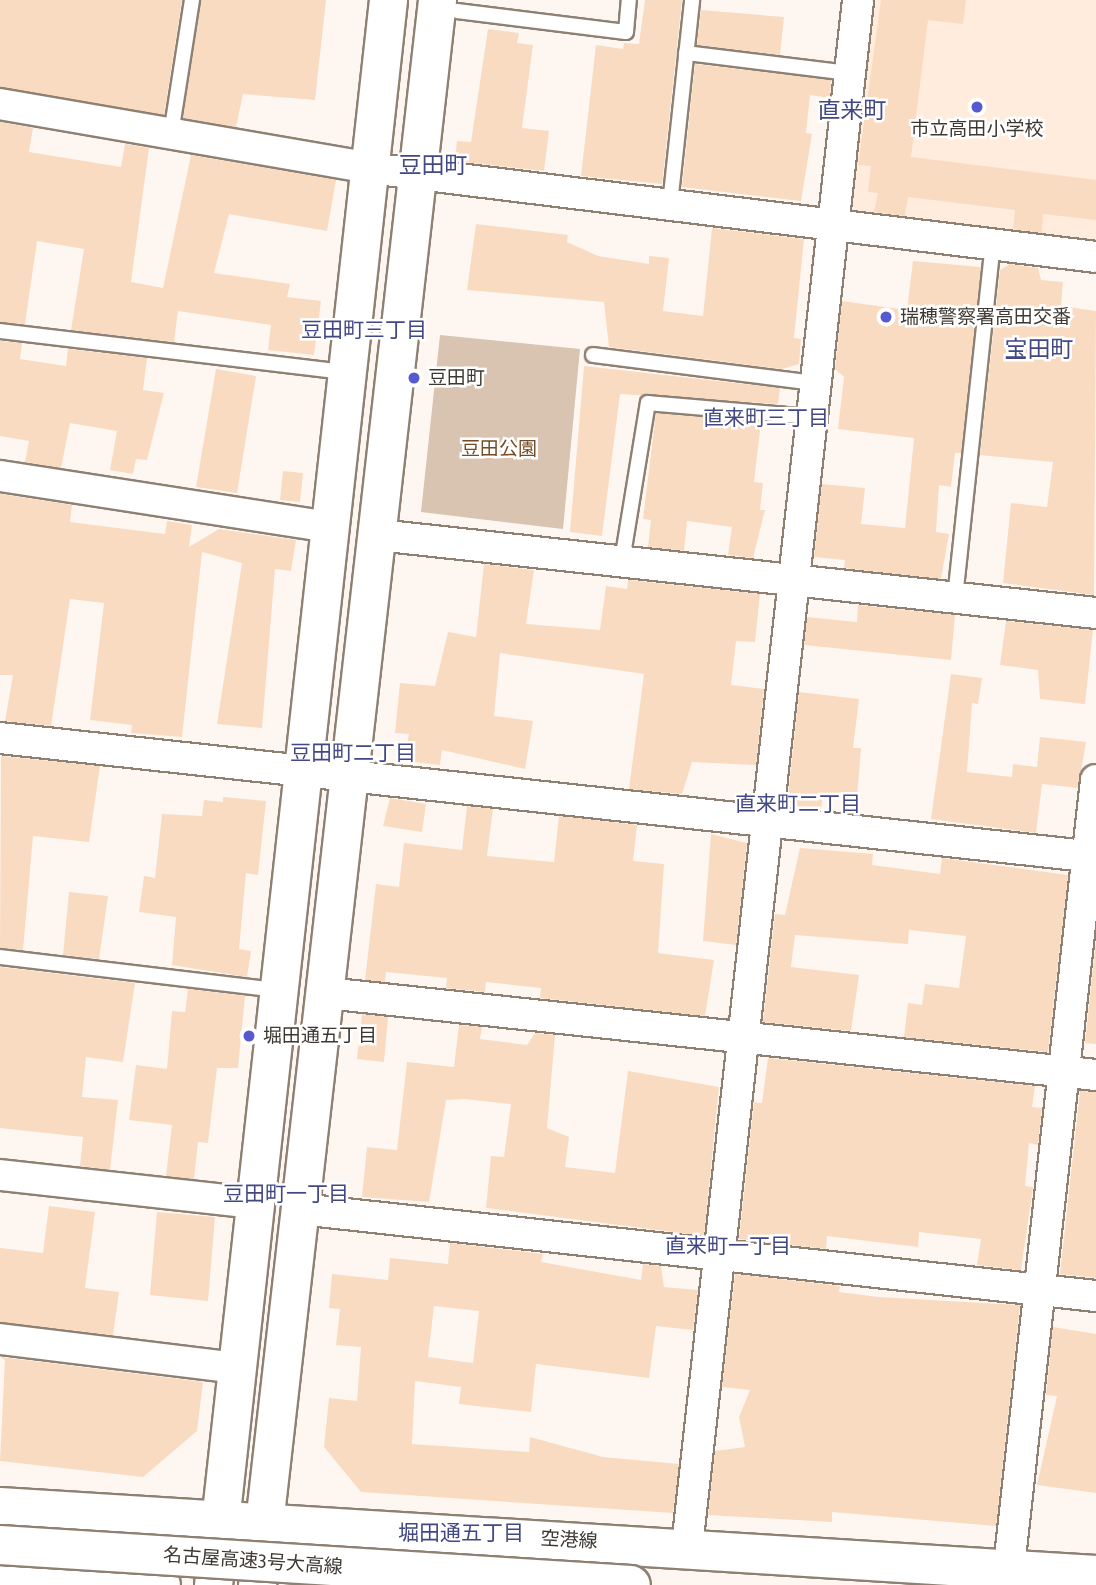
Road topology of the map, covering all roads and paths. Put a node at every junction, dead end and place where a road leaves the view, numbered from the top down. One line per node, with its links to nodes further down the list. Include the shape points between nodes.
1 (192, 0): 10 (lane)
2 (388, 0): 11 (street)
3 (629, 0): 6 (lane, via 626,32)
4 (692, 0): 7 (lane)
5 (858, 0): 8 (street)
6 (447, 6): 12 (street)
7 (686, 53): 8 (lane); 13 (lane)
8 (850, 73): 14 (street)
9 (0, 104): 10 (street)
10 (172, 134): 11 (street)
11 (369, 168): 12 (street); 19 (street)
12 (417, 174): 13 (street); 24 (street)
13 (670, 204): 14 (street)
14 (833, 225): 15 (street); 20 (street)
15 (993, 244): 16 (street); 27 (lane)
16 (1096, 257)
17 (0, 331): 19 (lane)
18 (593, 355): 20 (lane)
19 (349, 372): 23 (street)
20 (816, 383): 21 (street)
21 (812, 417): 25 (lane, via 648,403); 26 (street)
22 (0, 476): 23 (street)
23 (330, 527): 30 (street)
24 (378, 534): 25 (street); 31 (street)
25 (622, 561): 26 (street)
26 (793, 580): 27 (street); 33 (street)
27 (955, 598): 28 (street)
28 (1096, 613)
29 (0, 738): 30 (street)
30 (303, 771): 31 (street); 36 (street)
31 (349, 777): 33 (street); 37 (street)
32 (1096, 780): 34 (street)
33 (767, 822): 34 (street); 38 (street)
34 (1092, 856): 39 (street)
35 (0, 957): 36 (lane)
36 (280, 990): 42 (street)
37 (326, 993): 38 (street); 43 (street)
38 (743, 1037): 39 (street); 44 (street)
39 (1064, 1071): 40 (street); 45 (street)
40 (1096, 1075)
41 (0, 1175): 42 (street)
42 (255, 1203): 48 (street)
43 (300, 1209): 44 (street); 51 (street)
44 (719, 1255): 45 (street); 53 (street)
45 (1040, 1290): 46 (street); 55 (street)
46 (1096, 1296)
47 (0, 1339): 48 (street)
48 (237, 1368): 50 (street)
49 (0, 1507): 50 (main road, 空港線)
50 (220, 1518): 51 (main road, 空港線); 58 (street)
51 (264, 1521): 53 (main road, 空港線); 59 (street)
52 (0, 1545): 60 (main road, 名古屋高速3号大高線, bridge)
53 (687, 1547): 55 (main road, 空港線)
54 (1096, 1575): 55 (main road, 空港線)
55 (1008, 1577)
56 (0, 1579): 57 (main road)
57 (161, 1585)
58 (213, 1585)
59 (257, 1585)
60 (631, 1585)

